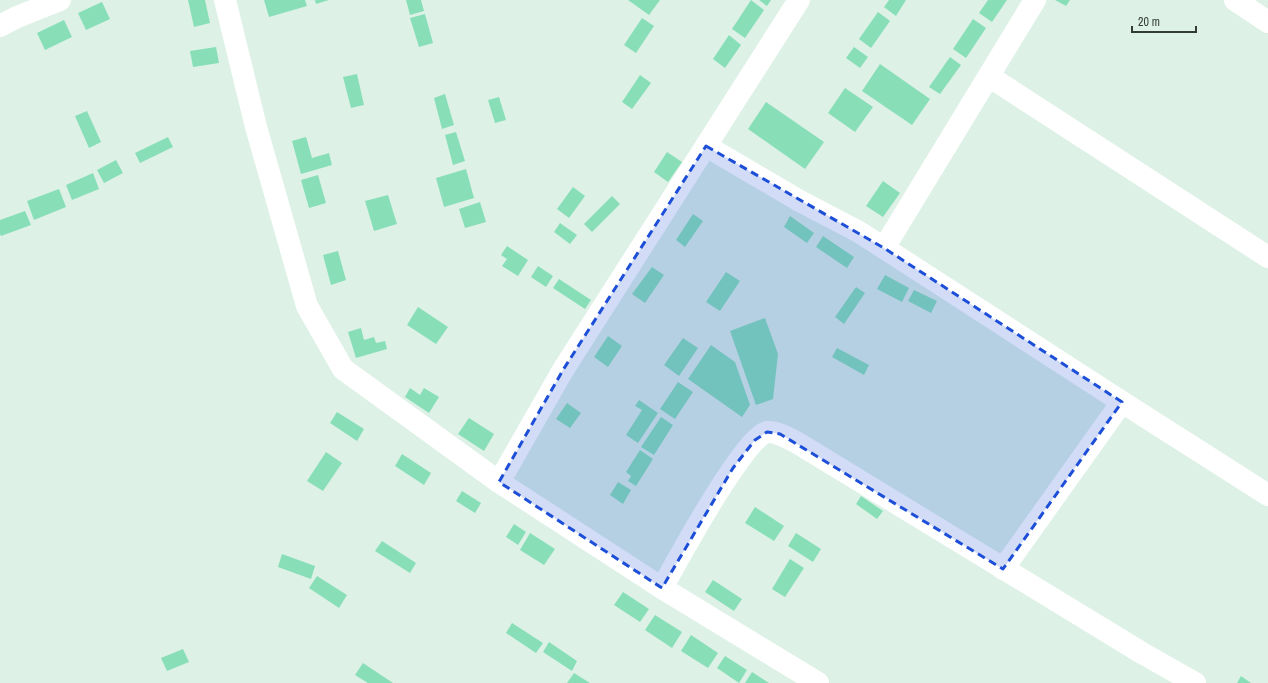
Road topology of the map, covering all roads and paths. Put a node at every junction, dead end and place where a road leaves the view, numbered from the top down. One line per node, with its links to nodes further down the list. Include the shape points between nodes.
1 (60, 0): 6 (street)
2 (225, 0): 13 (street, via 256,127 308,306 343,369)
3 (799, 0): 9 (street)
4 (1035, 0): 8 (street)
5 (1235, 0): 7 (street)
6 (10, 14)
7 (1268, 22)
8 (990, 77): 10 (street); 11 (street)
9 (706, 146): 10 (street); 13 (street, via 563,370)
10 (884, 248): 12 (street)
11 (1268, 257)
12 (1122, 402): 14 (street); 15 (street)
13 (499, 482): 16 (street)
14 (1268, 495)
15 (1003, 569): 16 (street, via 796,442 780,434 767,432 755,440 733,468); 18 (street)
16 (662, 588): 17 (street)
17 (818, 683)
18 (1195, 683)

